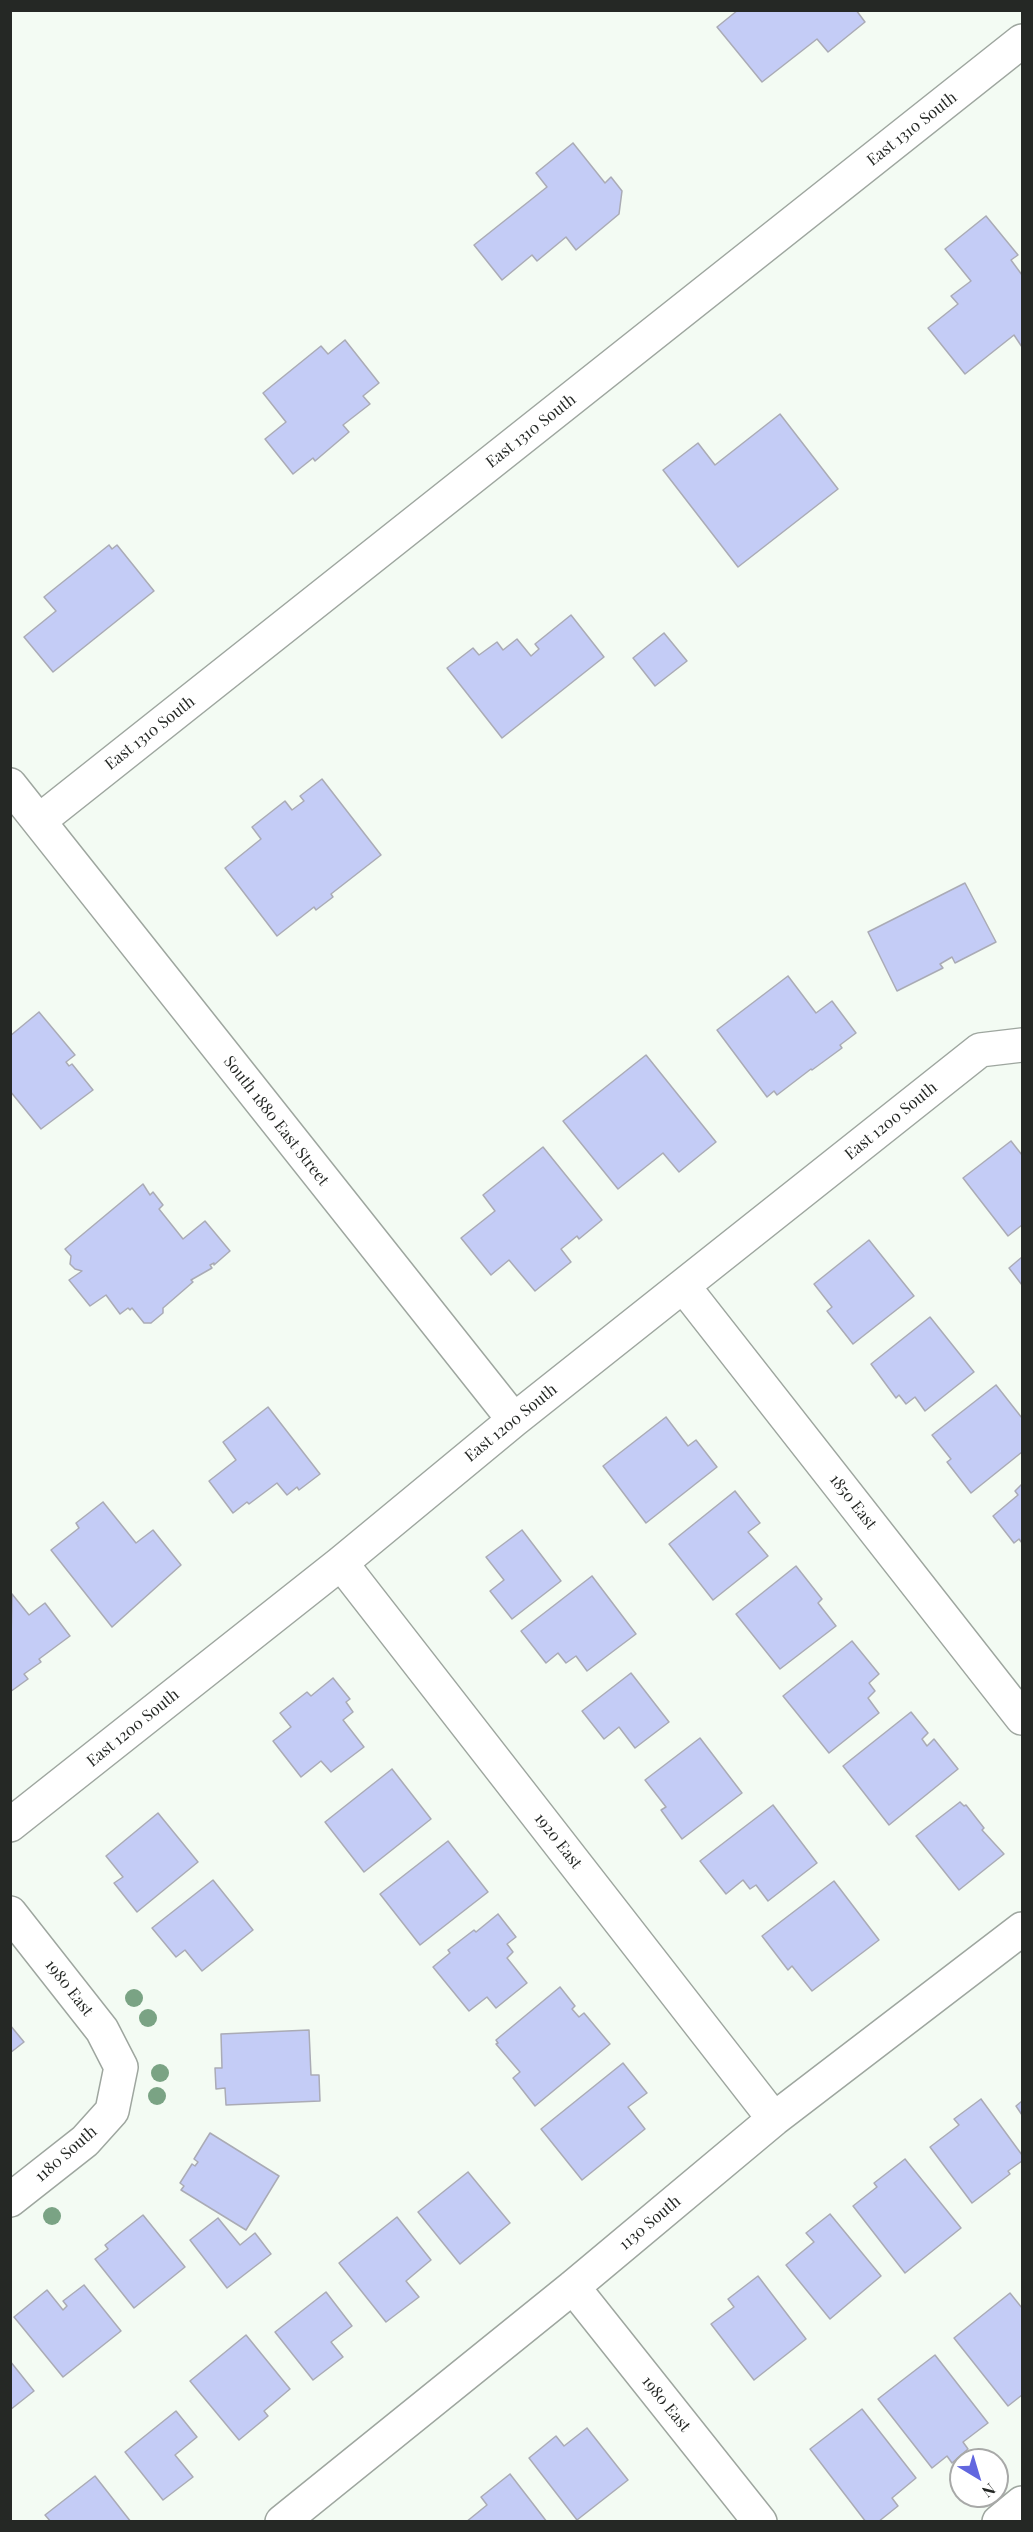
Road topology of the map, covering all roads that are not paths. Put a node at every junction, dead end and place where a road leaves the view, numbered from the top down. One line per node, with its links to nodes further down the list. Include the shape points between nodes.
1 (1023, 41): 3 (street, East 1310 South)
2 (10, 785): 3 (street, South 1880 East Street)
3 (39, 821): 6 (street, South 1880 East Street)
4 (1023, 1046): 5 (street, East 1200 South, via 980,1050)
5 (684, 1287): 6 (street, East 1200 South); 8 (street, 1850 East)
6 (514, 1420): 7 (street, East 1200 South)
7 (341, 1563): 9 (street, East 1200 South); 13 (street, 1920 East)
8 (1023, 1718)
9 (10, 1826)
10 (10, 1913): 12 (street, 1980 East, via 102,2030)
11 (1023, 1929): 13 (street, 1130 South)
12 (121, 2067): 14 (street, 1180 South, via 112,2111 85,2141)
13 (774, 2119): 15 (street, 1130 South)
14 (10, 2200)
15 (573, 2287): 17 (street, 1130 South); 18 (street, 1980 East)
16 (1023, 2504): 19 (street)
17 (282, 2522)
18 (760, 2522)
19 (999, 2522)

